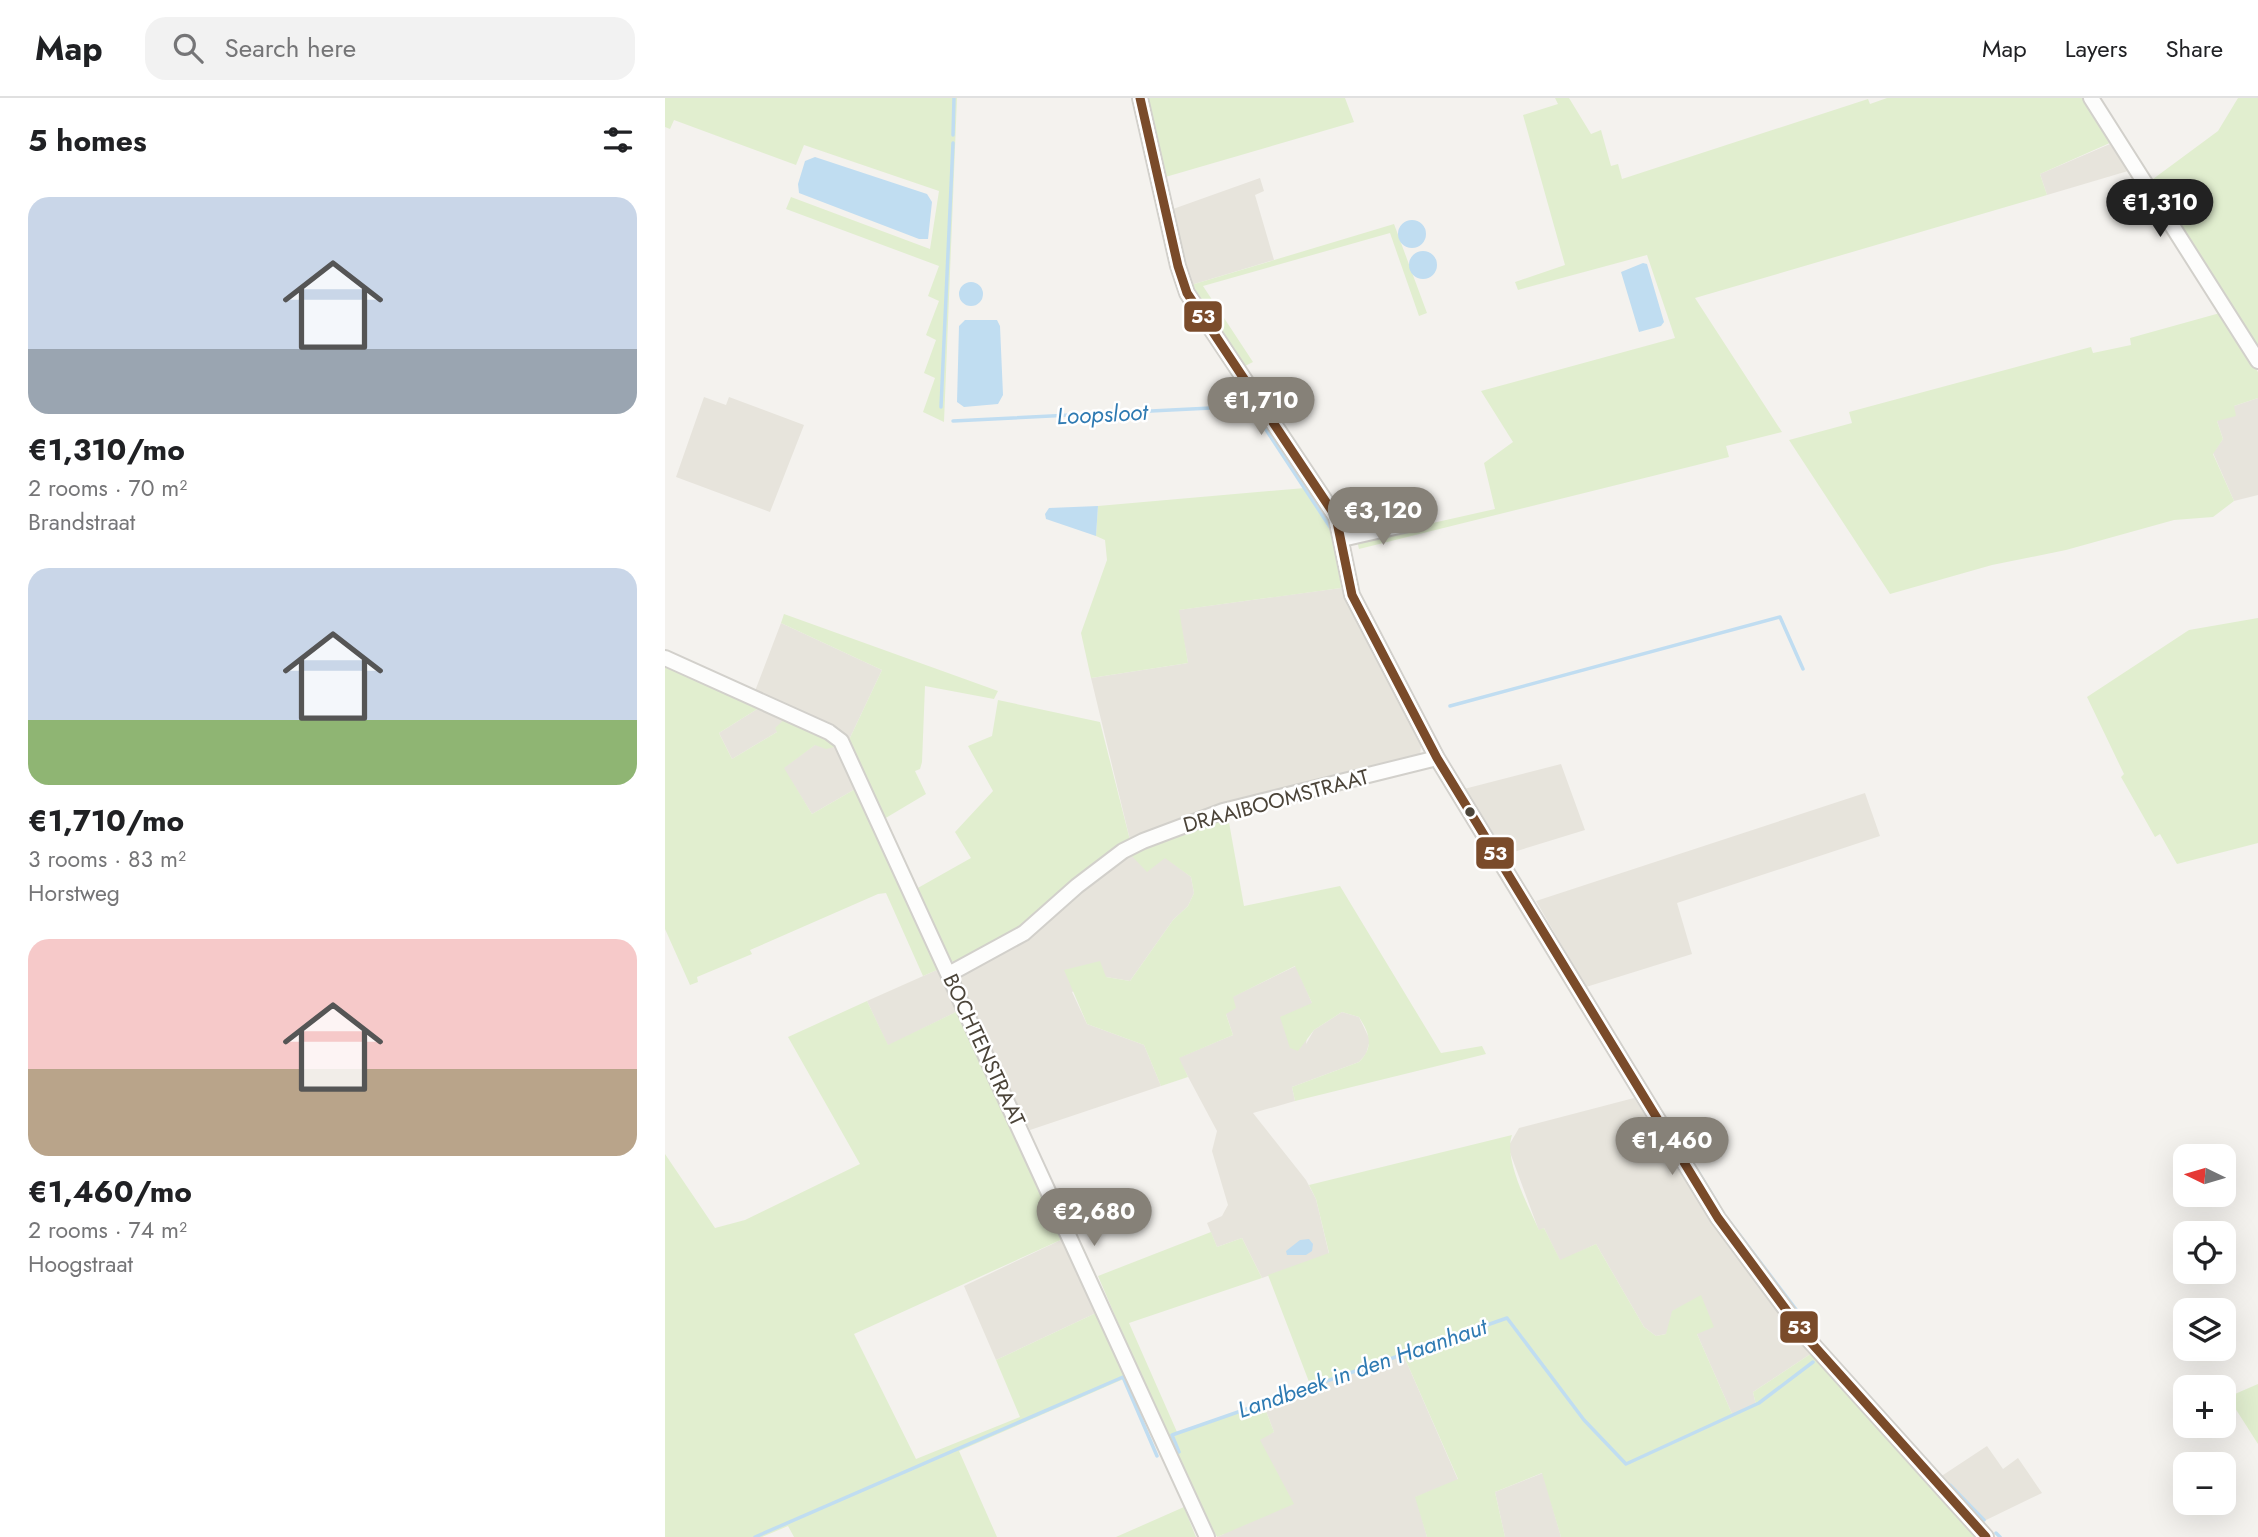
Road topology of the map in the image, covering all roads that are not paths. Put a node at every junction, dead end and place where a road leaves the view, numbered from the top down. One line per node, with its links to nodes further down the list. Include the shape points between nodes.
1 (1140, 98): 5 (street, via 1187,293 1336,517)
2 (2091, 98): 3 (street)
3 (2258, 361)
4 (1417, 522): 5 (street)
5 (1342, 538): 7 (street, via 1352,595)
6 (665, 658): 8 (street, BOCHTENSTRAAT, via 836,736 851,758)
7 (1437, 758): 8 (street, DRAAIBOOMSTRAAT, via 1223,811 1143,841 1086,879 1024,933); 10 (street, via 1718,1218 1804,1335)
8 (949, 974): 9 (street, BOCHTENSTRAAT)
9 (1207, 1537)
10 (1986, 1537)

